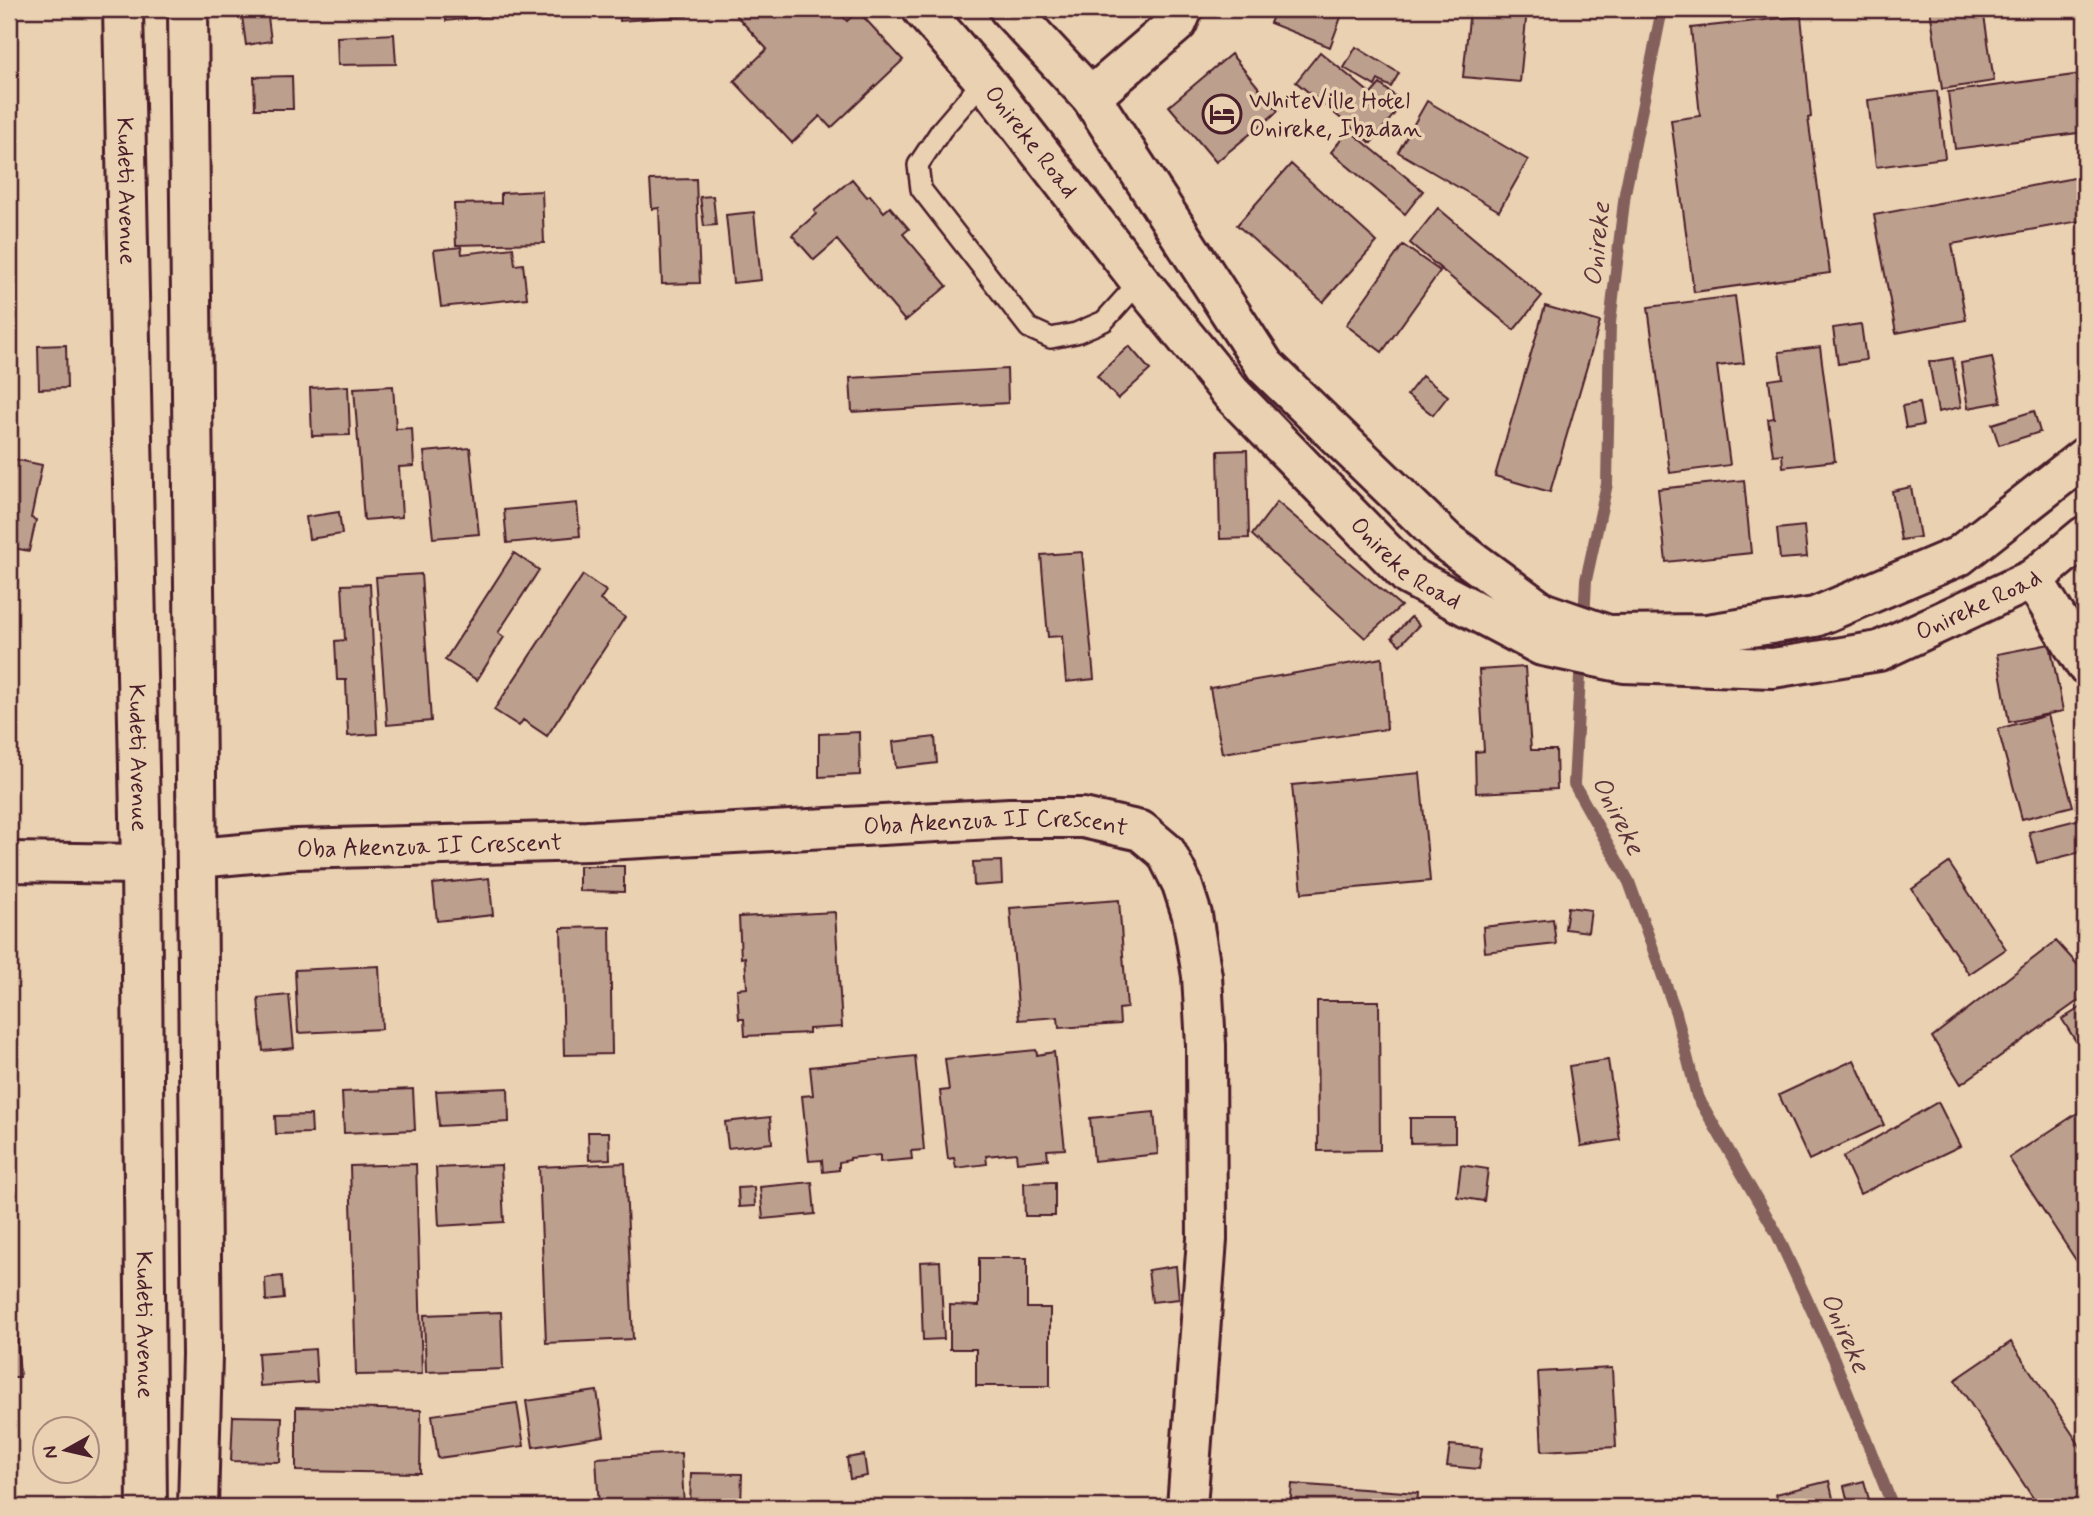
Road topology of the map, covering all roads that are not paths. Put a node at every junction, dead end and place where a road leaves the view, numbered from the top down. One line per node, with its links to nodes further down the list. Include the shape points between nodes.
1 (123, 9): 19 (main road, Kudeti Avenue)
2 (188, 9): 17 (main road)
3 (922, 9): 6 (main road, Onireke Road)
4 (1009, 9): 7 (main road, Onireke Road)
5 (1183, 9): 7 (main road, via 1177,23)
6 (984, 80): 8 (main road, Onireke Road); 8 (lane, via 918,165 921,189 1029,328 1051,338 1104,321)
7 (1091, 97): 9 (main road, Onireke Road)
8 (1140, 281): 10 (main road, Onireke Road)
9 (1265, 366): 10 (main road); 14 (main road, Onireke Road, via 1447,542 1542,612)
10 (1231, 393): 14 (main road, Onireke Road, via 1409,576 1542,646)
11 (2085, 457): 15 (main road, Onireke Road, via 1959,556 1815,617)
12 (2085, 536): 13 (main road, Onireke Road)
13 (2033, 579): 15 (main road, Onireke Road, via 1879,651 1773,668 1624,663); 16 (main road)
14 (1557, 633): 15 (main road, Onireke Road)
15 (1608, 647)
16 (2085, 664)
17 (197, 858): 21 (main road, via 202,1341); 22 (main road, Oba Akenzua II Crescent, via 296,849 587,841 1010,818 1083,818 1141,831 1166,852 1182,884 1202,976 1207,1239)
18 (9, 862): 19 (main road)
19 (141, 864): 20 (main road, Kudeti Avenue)
20 (147, 1507)
21 (198, 1507)
22 (1187, 1507)

